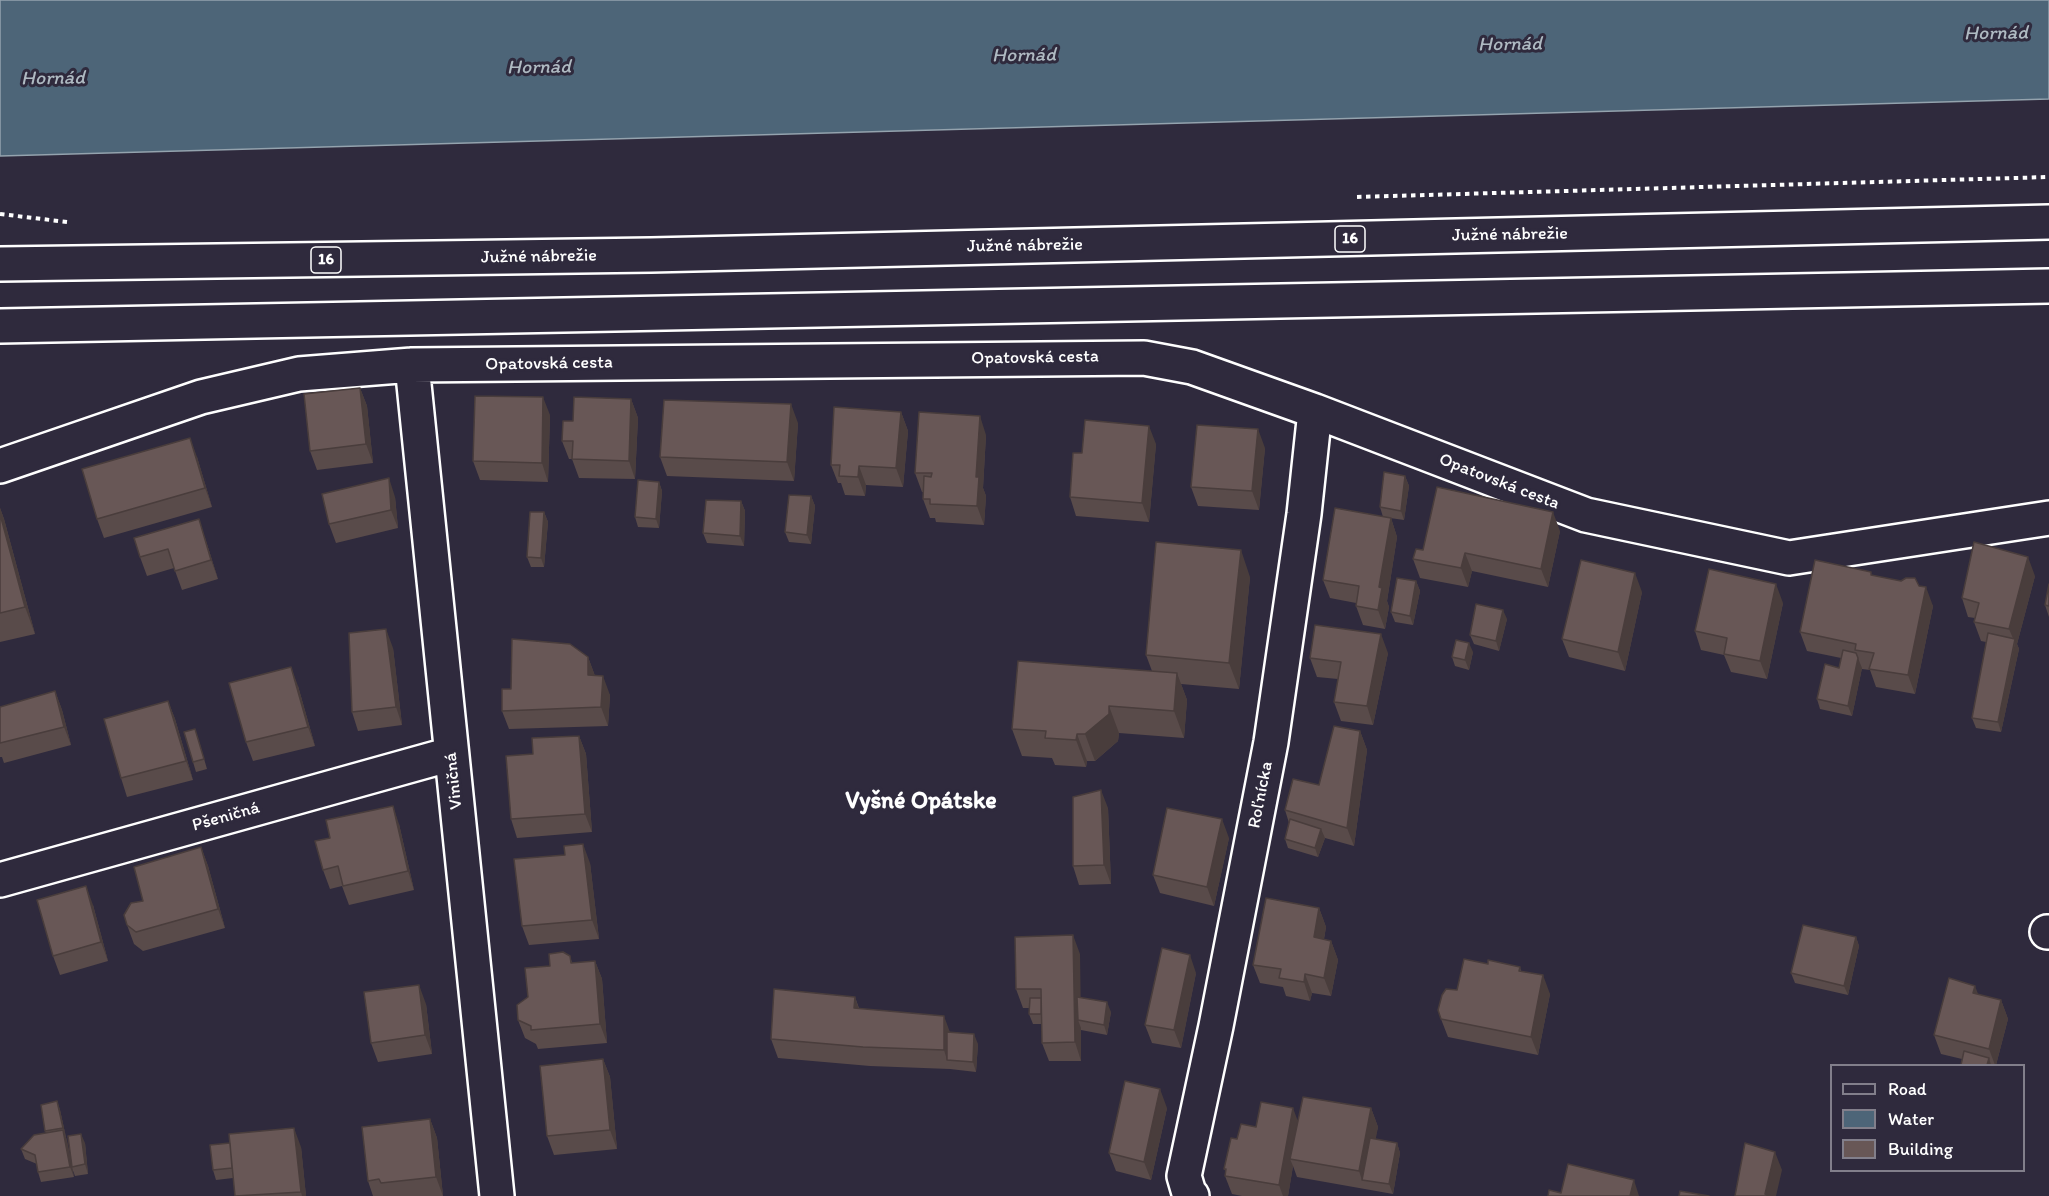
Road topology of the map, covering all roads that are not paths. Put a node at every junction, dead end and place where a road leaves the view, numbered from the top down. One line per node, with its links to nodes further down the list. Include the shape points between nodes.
1 (2049, 222): 2 (main road, Južné nábrežie / 16, via 651,255)
2 (0, 264)
3 (2049, 286): 4 (main road)
4 (0, 326)
5 (412, 365): 6 (main road, Opatovská cesta, via 1144,358 1192,367); 7 (main road, Opatovská cesta, via 299,374 201,397); 9 (main road, Viničná)
6 (1315, 411): 8 (main road, Opatovská cesta, via 1586,515 1789,558); 11 (main road, Roľnícka, via 1271,742)
7 (0, 465)
8 (2049, 518)
9 (451, 754): 10 (main road, Pšeničná); 12 (main road, Viničná)
10 (0, 880)
11 (1188, 1186)
12 (497, 1196)

